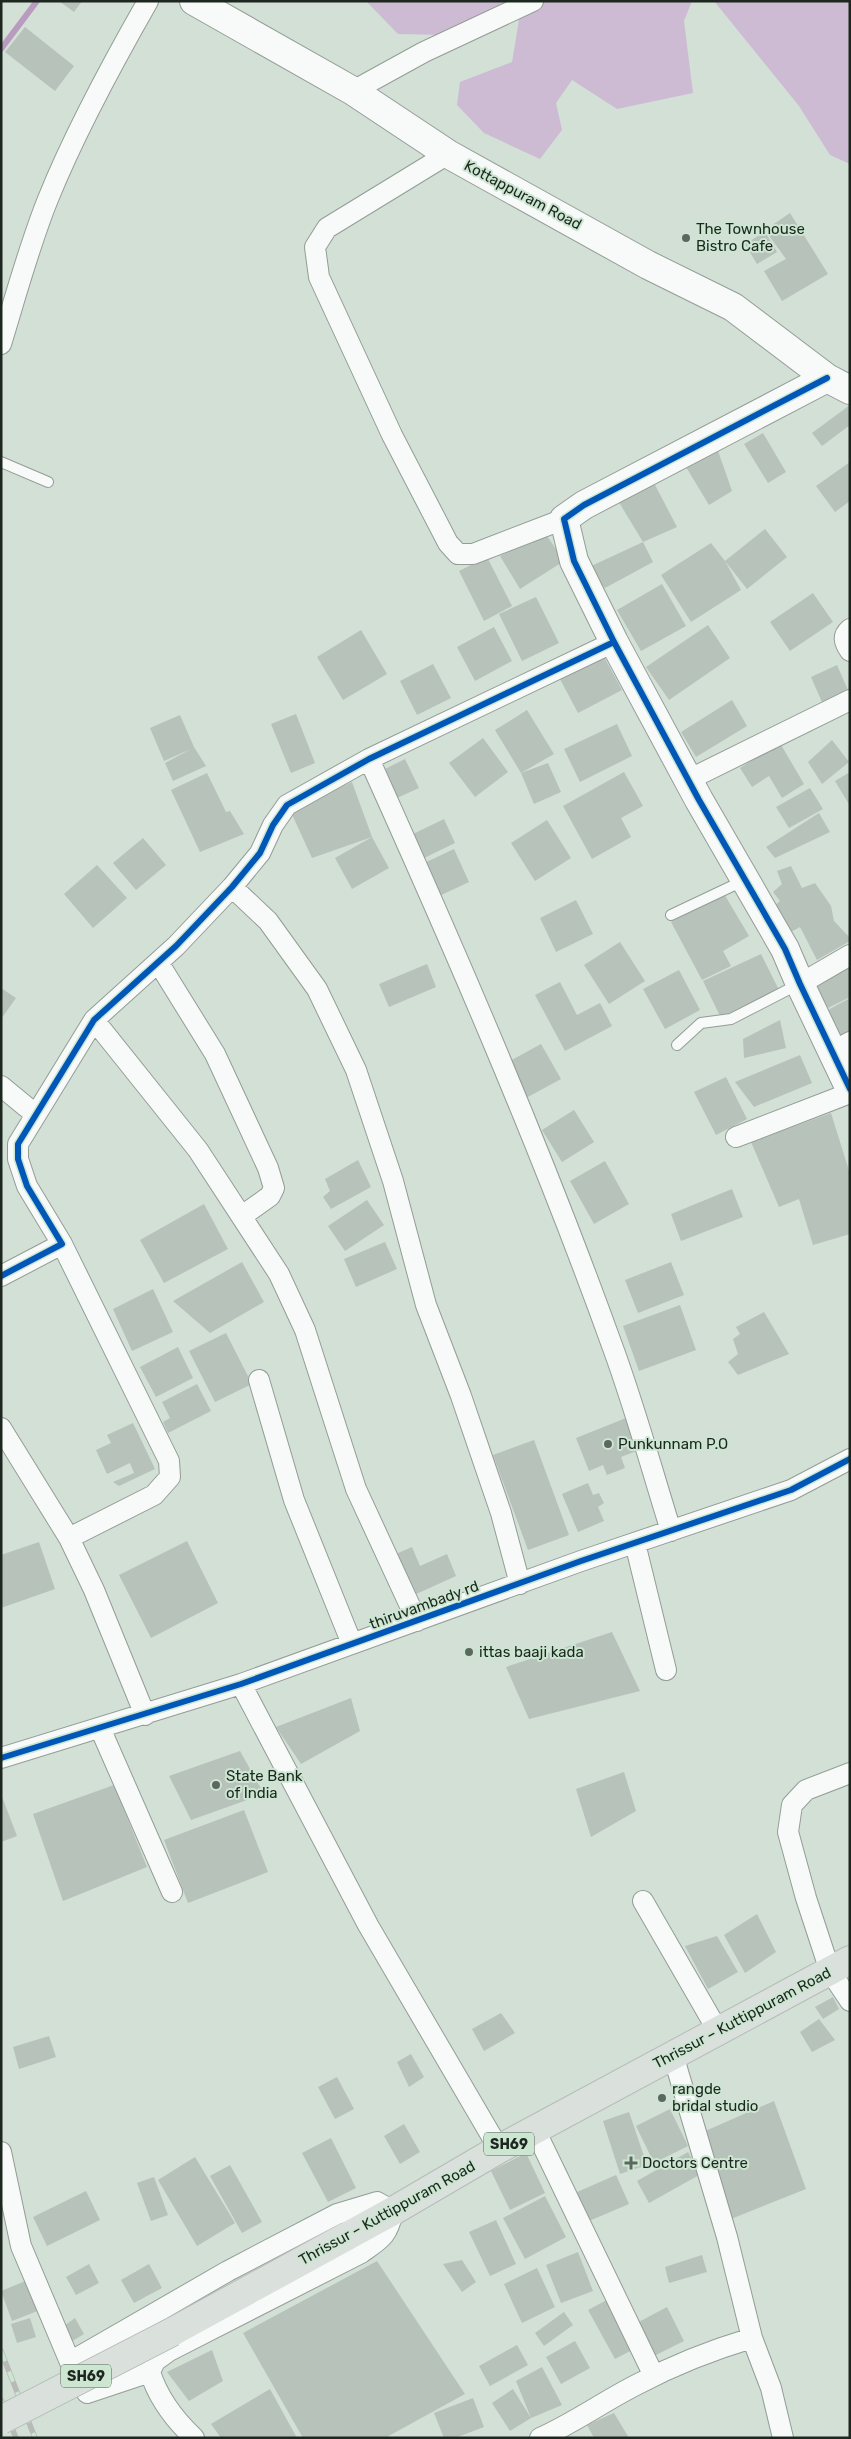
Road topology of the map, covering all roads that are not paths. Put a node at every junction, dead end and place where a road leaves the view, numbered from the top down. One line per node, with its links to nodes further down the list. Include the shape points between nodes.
1 (148, 1): 6 (street, via 66,157 25,262)
2 (194, 1): 4 (street, Kottappuram Road)
3 (533, 1): 4 (street, via 424,52)
4 (353, 91): 5 (street, Kottappuram Road)
5 (448, 154): 7 (street, Kottappuram Road, via 648,265 733,306); 10 (street, via 327,228 315,247 319,277 392,435 448,543 458,554 473,554)
6 (1, 344)
7 (838, 384): 10 (street, via 584,505)
8 (1, 462): 9 (lane)
9 (48, 482)
10 (564, 519): 12 (street, via 574,561)
11 (850, 629): 13 (street, via 844,638)
12 (614, 642): 15 (street); 16 (street)
13 (850, 651)
14 (850, 700): 16 (street)
15 (369, 759): 18 (street, via 287,806 273,825 260,853); 37 (street, via 473,992 566,1226 614,1349)
16 (688, 780): 17 (street)
17 (746, 880): 19 (lane); 22 (street, via 786,949)
18 (232, 887): 21 (street); 40 (street, via 268,921 317,989 356,1070 393,1181 426,1305 501,1512)
19 (671, 915)
20 (850, 956): 22 (street)
21 (158, 962): 23 (street); 31 (street, via 215,1054 268,1168 274,1188 270,1196)
22 (800, 984): 24 (lane, via 731,1019 701,1023); 25 (street)
23 (94, 1020): 29 (street); 31 (street, via 198,1150)
24 (676, 1045)
25 (841, 1046): 27 (street)
26 (1, 1086): 29 (street)
27 (850, 1089)
28 (850, 1093): 30 (street)
29 (35, 1114): 32 (street, via 18,1144 18,1159 27,1186)
30 (736, 1137)
31 (242, 1216): 41 (street, via 279,1274 305,1330 356,1489)
32 (62, 1244): 33 (street); 38 (street, via 169,1461 170,1477 154,1495)
33 (1, 1276)
34 (259, 1380): 42 (street, via 294,1500)
35 (1, 1428): 38 (street)
36 (850, 1459): 37 (street, thiruvambady rd, via 791,1490)
37 (671, 1531): 39 (street, thiruvambady rd)
38 (69, 1538): 45 (street)
39 (635, 1543): 40 (street, thiruvambady rd); 43 (street)
40 (520, 1584): 41 (street, thiruvambady rd)
41 (417, 1620): 42 (street, thiruvambady rd)
42 (352, 1644): 44 (street, thiruvambady rd)
43 (666, 1670)
44 (241, 1684): 45 (street, thiruvambady rd); 56 (street, via 368,1925)
45 (145, 1715): 46 (street, thiruvambady rd)
46 (100, 1728): 47 (street, thiruvambady rd); 49 (street)
47 (1, 1758)
48 (850, 1774): 51 (street, via 806,1790 792,1806 788,1832 806,1898)
49 (172, 1892)
50 (644, 1901): 53 (street)
51 (840, 1966): 52 (street); 53 (main road, Thrissur – Kuttippuram Road / SH69)
52 (850, 2001)
53 (718, 2031): 54 (main road, Thrissur – Kuttippuram Road / SH69)
54 (673, 2056): 55 (main road, Thrissur – Kuttippuram Road / SH69); 59 (street, via 727,2237)
55 (535, 2130): 56 (main road, Thrissur – Kuttippuram Road / SH69); 62 (street)
56 (499, 2149): 58 (main road, Thrissur – Kuttippuram Road / SH69)
57 (1, 2152): 60 (street, via 21,2246)
58 (393, 2211): 60 (street, via 377,2202 337,2214 228,2271); 61 (street, via 389,2229 361,2253 169,2351 155,2361); 63 (main road, Thrissur – Kuttippuram Road / SH69, bridge, via 172,2332)
59 (752, 2338): 62 (street, via 700,2354); 66 (street, via 771,2388)
60 (70, 2362): 61 (street, via 86,2393)
61 (150, 2372): 64 (street, via 165,2405)
62 (654, 2376): 65 (street)
63 (1, 2420)
64 (194, 2438)
65 (540, 2438)
66 (783, 2438)

